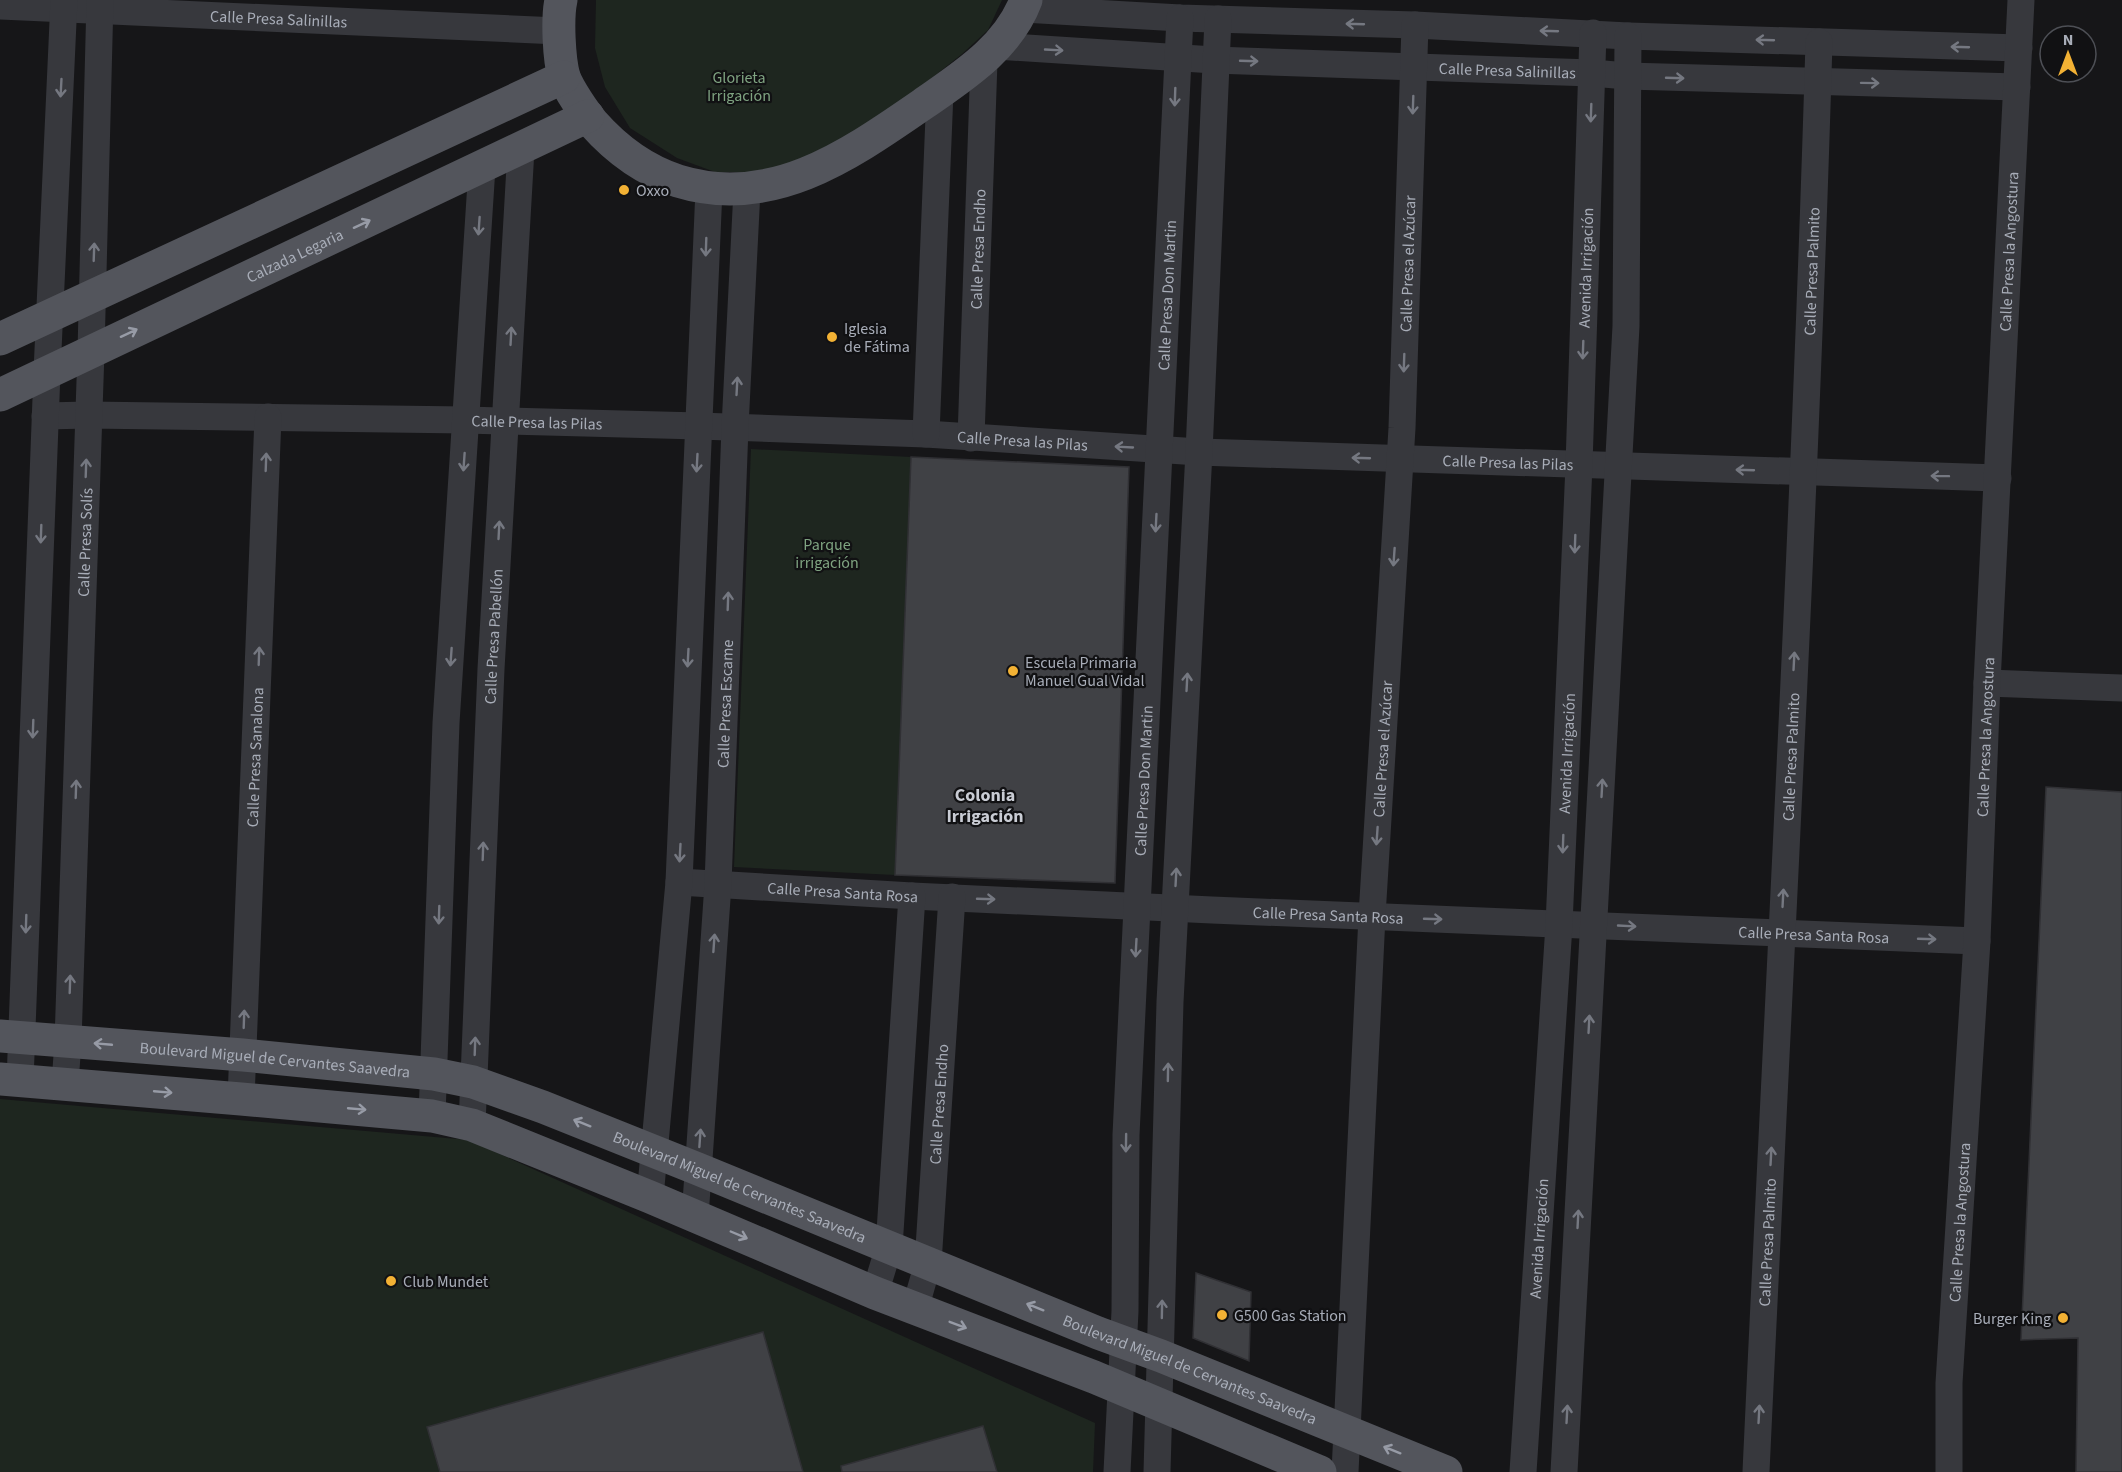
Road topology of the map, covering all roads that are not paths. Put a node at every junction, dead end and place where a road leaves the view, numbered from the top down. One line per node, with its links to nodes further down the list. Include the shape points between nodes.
1 (2021, 0): 13 (street, Calle Presa la Angostura)
2 (64, 4): 3 (street, Calle Presa Salinillas); 5 (street, Calle Presa Salinillas); 30 (street, one-way to 30)
3 (100, 5): 6 (street, Calle Presa Salinillas); 29 (street, Calle Presa Solís, one-way to 3)
4 (1024, 5): 7 (street); 14 (main road, via 1010,30)
5 (0, 6)
6 (559, 16): 20 (main road)
7 (1180, 18): 8 (street); 15 (street, Calle Presa Don Martin)
8 (1218, 19): 9 (street, one-way to 8); 16 (street)
9 (1415, 26): 10 (street, one-way to 9); 17 (street, Calle Presa el Azúcar)
10 (1593, 33): 11 (street); 18 (street, Avenida Irrigación)
11 (1628, 36): 12 (street, one-way to 11); 19 (street)
12 (1819, 42): 13 (street, one-way to 12); 21 (street, Calle Presa Palmito)
13 (2019, 48): 22 (street, Calle Presa la Angostura)
14 (990, 53): 15 (street, Calle Presa Salinillas, one-way to 15); 23 (main road); 43 (street, Calle Presa Endho)
15 (1177, 57): 16 (street, Calle Presa Salinillas); 44 (street, Calle Presa Don Martin, one-way to 44)
16 (1214, 60): 17 (street, Calle Presa Salinillas, one-way to 17); 45 (street)
17 (1414, 67): 18 (street, Calle Presa Salinillas); 46 (street, Calle Presa el Azúcar, one-way to 46)
18 (1592, 73): 19 (street, Calle Presa Salinillas); 47 (street, Avenida Irrigación, one-way to 47)
19 (1627, 76): 21 (street, Calle Presa Salinillas, one-way to 21); 48 (street, via 1626,326)
20 (564, 77): 24 (main road); 29 (main road)
21 (1818, 82): 22 (street, Calle Presa Salinillas, one-way to 22); 49 (street, Calle Presa Palmito)
22 (2017, 87): 50 (street, Calle Presa la Angostura)
23 (940, 92): 28 (main road, via 828,164); 42 (street)
24 (588, 116): 25 (main road, Calzada Legaria); 27 (main road, via 622,152 649,169)
25 (521, 149): 26 (main road, Calzada Legaria); 39 (street, Calle Presa Pabellón, one-way to 25)
26 (482, 168): 32 (main road, Calzada Legaria, one-way to 26); 38 (street, one-way to 38)
27 (709, 189): 28 (main road); 40 (street, one-way to 40)
28 (747, 189): 41 (street, Calle Presa Escame, one-way to 28)
29 (92, 296): 30 (main road); 32 (street, Calle Presa Solís)
30 (50, 315): 31 (main road); 33 (street)
31 (0, 339)
32 (91, 351): 33 (main road, Calzada Legaria); 35 (street, Calle Presa Solís)
33 (47, 372): 34 (main road, Calzada Legaria); 36 (street)
34 (0, 395)
35 (88, 415): 36 (street, Calle Presa las Pilas); 37 (street, Calle Presa las Pilas); 65 (street, Calle Presa Solís, one-way to 35)
36 (45, 416): 64 (street, one-way to 64)
37 (268, 417): 38 (street, Calle Presa las Pilas); 66 (street, Calle Presa Sanalona, one-way to 37)
38 (466, 420): 39 (street, Calle Presa las Pilas); 67 (street, one-way to 67, via 446,723)
39 (506, 421): 40 (street, Calle Presa las Pilas); 69 (street, Calle Presa Pabellón, one-way to 39)
40 (699, 426): 41 (street, Calle Presa las Pilas); 53 (street, one-way to 53)
41 (735, 428): 42 (street, Calle Presa las Pilas); 54 (street, Calle Presa Escame, one-way to 41)
42 (926, 434): 43 (street, Calle Presa las Pilas)
43 (970, 438): 44 (street, Calle Presa las Pilas, one-way to 43)
44 (1160, 449): 45 (street, Calle Presa las Pilas); 57 (street, Calle Presa Don Martin, one-way to 57)
45 (1199, 452): 46 (street, Calle Presa las Pilas, one-way to 45); 58 (street, one-way to 45)
46 (1401, 459): 47 (street, Calle Presa las Pilas); 59 (street, Calle Presa el Azúcar, one-way to 59)
47 (1579, 465): 48 (street, Calle Presa las Pilas); 60 (street, Avenida Irrigación, one-way to 60)
48 (1619, 465): 49 (street, Calle Presa las Pilas, one-way to 48); 61 (street, one-way to 48)
49 (1805, 473): 50 (street, Calle Presa las Pilas, one-way to 49); 62 (street, Calle Presa Palmito, one-way to 49)
50 (1998, 478): 51 (street, Calle Presa la Angostura)
51 (1986, 683): 52 (street); 63 (street, Calle Presa la Angostura)
52 (2122, 688)
53 (679, 882): 54 (street, Calle Presa Santa Rosa); 74 (street)
54 (718, 884): 55 (street, Calle Presa Santa Rosa); 75 (street, Calle Presa Escame, one-way to 54)
55 (912, 896): 56 (street, Calle Presa Santa Rosa); 78 (street)
56 (952, 897): 57 (street, Calle Presa Santa Rosa, one-way to 57); 79 (street, Calle Presa Endho)
57 (1138, 905): 58 (street, Calle Presa Santa Rosa); 82 (street, Calle Presa Don Martin, one-way to 82, via 1126,1135)
58 (1174, 907): 59 (street, Calle Presa Santa Rosa); 83 (street, one-way to 58)
59 (1372, 916): 60 (street, Calle Presa Santa Rosa, one-way to 60); 86 (street, Calle Presa el Azúcar)
60 (1559, 925): 61 (street, Calle Presa Santa Rosa); 92 (street, Avenida Irrigación)
61 (1594, 925): 62 (street, Calle Presa Santa Rosa, one-way to 62); 93 (street, one-way to 61)
62 (1781, 934): 63 (street, Calle Presa Santa Rosa, one-way to 63); 94 (street, Calle Presa Palmito, one-way to 62)
63 (1977, 941): 95 (street, Calle Presa la Angostura, via 1949,1383)
64 (11, 1037): 65 (main road, Boulevard Miguel de Cervantes Saavedra); 68 (street)
65 (68, 1041): 66 (main road, Boulevard Miguel de Cervantes Saavedra, one-way to 65); 70 (street, Calle Presa Solís)
66 (243, 1055): 67 (main road, Boulevard Miguel de Cervantes Saavedra); 71 (street, Calle Presa Sanalona)
67 (434, 1074): 69 (main road, Boulevard Miguel de Cervantes Saavedra); 72 (street)
68 (10, 1080): 70 (main road)
69 (473, 1082): 73 (street, Calle Presa Pabellón); 74 (main road, Boulevard Miguel de Cervantes Saavedra, one-way to 69)
70 (65, 1084): 71 (main road, one-way to 71)
71 (241, 1098): 72 (main road, one-way to 72)
72 (432, 1116): 73 (main road)
73 (472, 1125): 76 (main road)
74 (653, 1152): 75 (main road, Boulevard Miguel de Cervantes Saavedra); 76 (street)
75 (698, 1169): 77 (street, Calle Presa Escame); 78 (main road, Boulevard Miguel de Cervantes Saavedra)
76 (650, 1197): 77 (main road)
77 (695, 1217): 80 (main road, one-way to 80)
78 (889, 1247): 79 (main road, Boulevard Miguel de Cervantes Saavedra); 80 (street)
79 (928, 1263): 81 (street, Calle Presa Endho); 82 (main road, Boulevard Miguel de Cervantes Saavedra, one-way to 79)
80 (875, 1293): 81 (main road)
81 (915, 1309): 84 (main road, one-way to 84)
82 (1123, 1342): 83 (main road, Boulevard Miguel de Cervantes Saavedra); 84 (street, Calle Presa Don Martin)
83 (1161, 1356): 85 (street); 86 (main road, Boulevard Miguel de Cervantes Saavedra)
84 (1121, 1389): 85 (main road); 87 (street, Calle Presa Don Martin)
85 (1159, 1405): 88 (street); 89 (main road)
86 (1347, 1432): 90 (street, Calle Presa el Azúcar); 91 (main road, Boulevard Miguel de Cervantes Saavedra, one-way to 86)
87 (1117, 1472)
88 (1156, 1472)
89 (1320, 1472)
90 (1345, 1472)
91 (1446, 1472)
92 (1524, 1472)
93 (1564, 1472)
94 (1756, 1472)
95 (1949, 1472)

